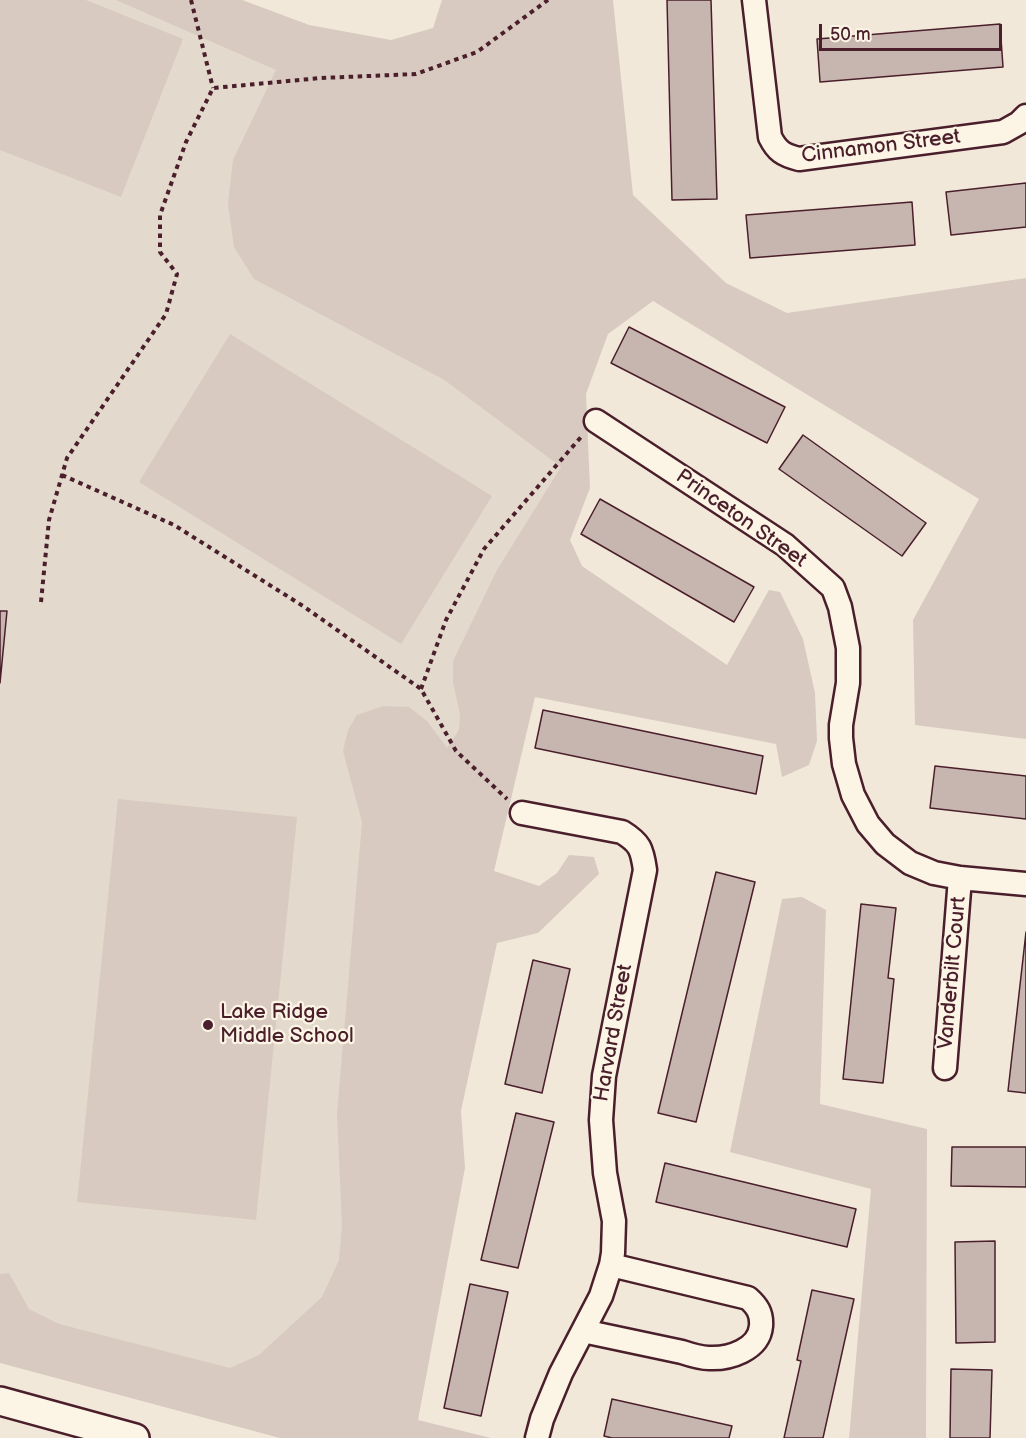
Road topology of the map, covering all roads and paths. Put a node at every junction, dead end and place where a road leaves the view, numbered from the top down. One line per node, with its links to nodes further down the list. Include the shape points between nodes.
1 (191, 0): 4 (path)
2 (548, 0): 4 (path, via 477,52 416,74)
3 (754, 0): 5 (street, Cinnamon Street, via 770,137 786,156 799,159 1003,132)
4 (213, 88): 7 (path, via 186,142 160,215 160,252 177,274 166,314 67,458)
5 (1026, 116)
6 (596, 421): 9 (path, via 484,549 446,620); 11 (street, Princeton Street, via 785,545 833,588 848,648 841,738 853,795 868,824 885,844 910,863)
7 (62, 476): 8 (path, via 49,520); 9 (path, via 174,525 303,606)
8 (41, 602)
9 (421, 689): 10 (path, via 456,751)
10 (522, 813): 14 (street, Harvard Street, via 622,832 634,839 643,853 645,870 604,1076 601,1120 614,1221)
11 (960, 878): 12 (street, Princeton Street); 13 (street, Vanderbilt Court)
12 (1026, 884)
13 (945, 1068)
14 (611, 1265): 15 (street, Harvard Street); 15 (street, via 748,1298 756,1305 761,1330 749,1348 710,1359)
15 (583, 1331): 18 (street, Harvard Street, via 561,1373)
16 (0, 1401): 17 (street)
17 (135, 1438)
18 (537, 1438)

